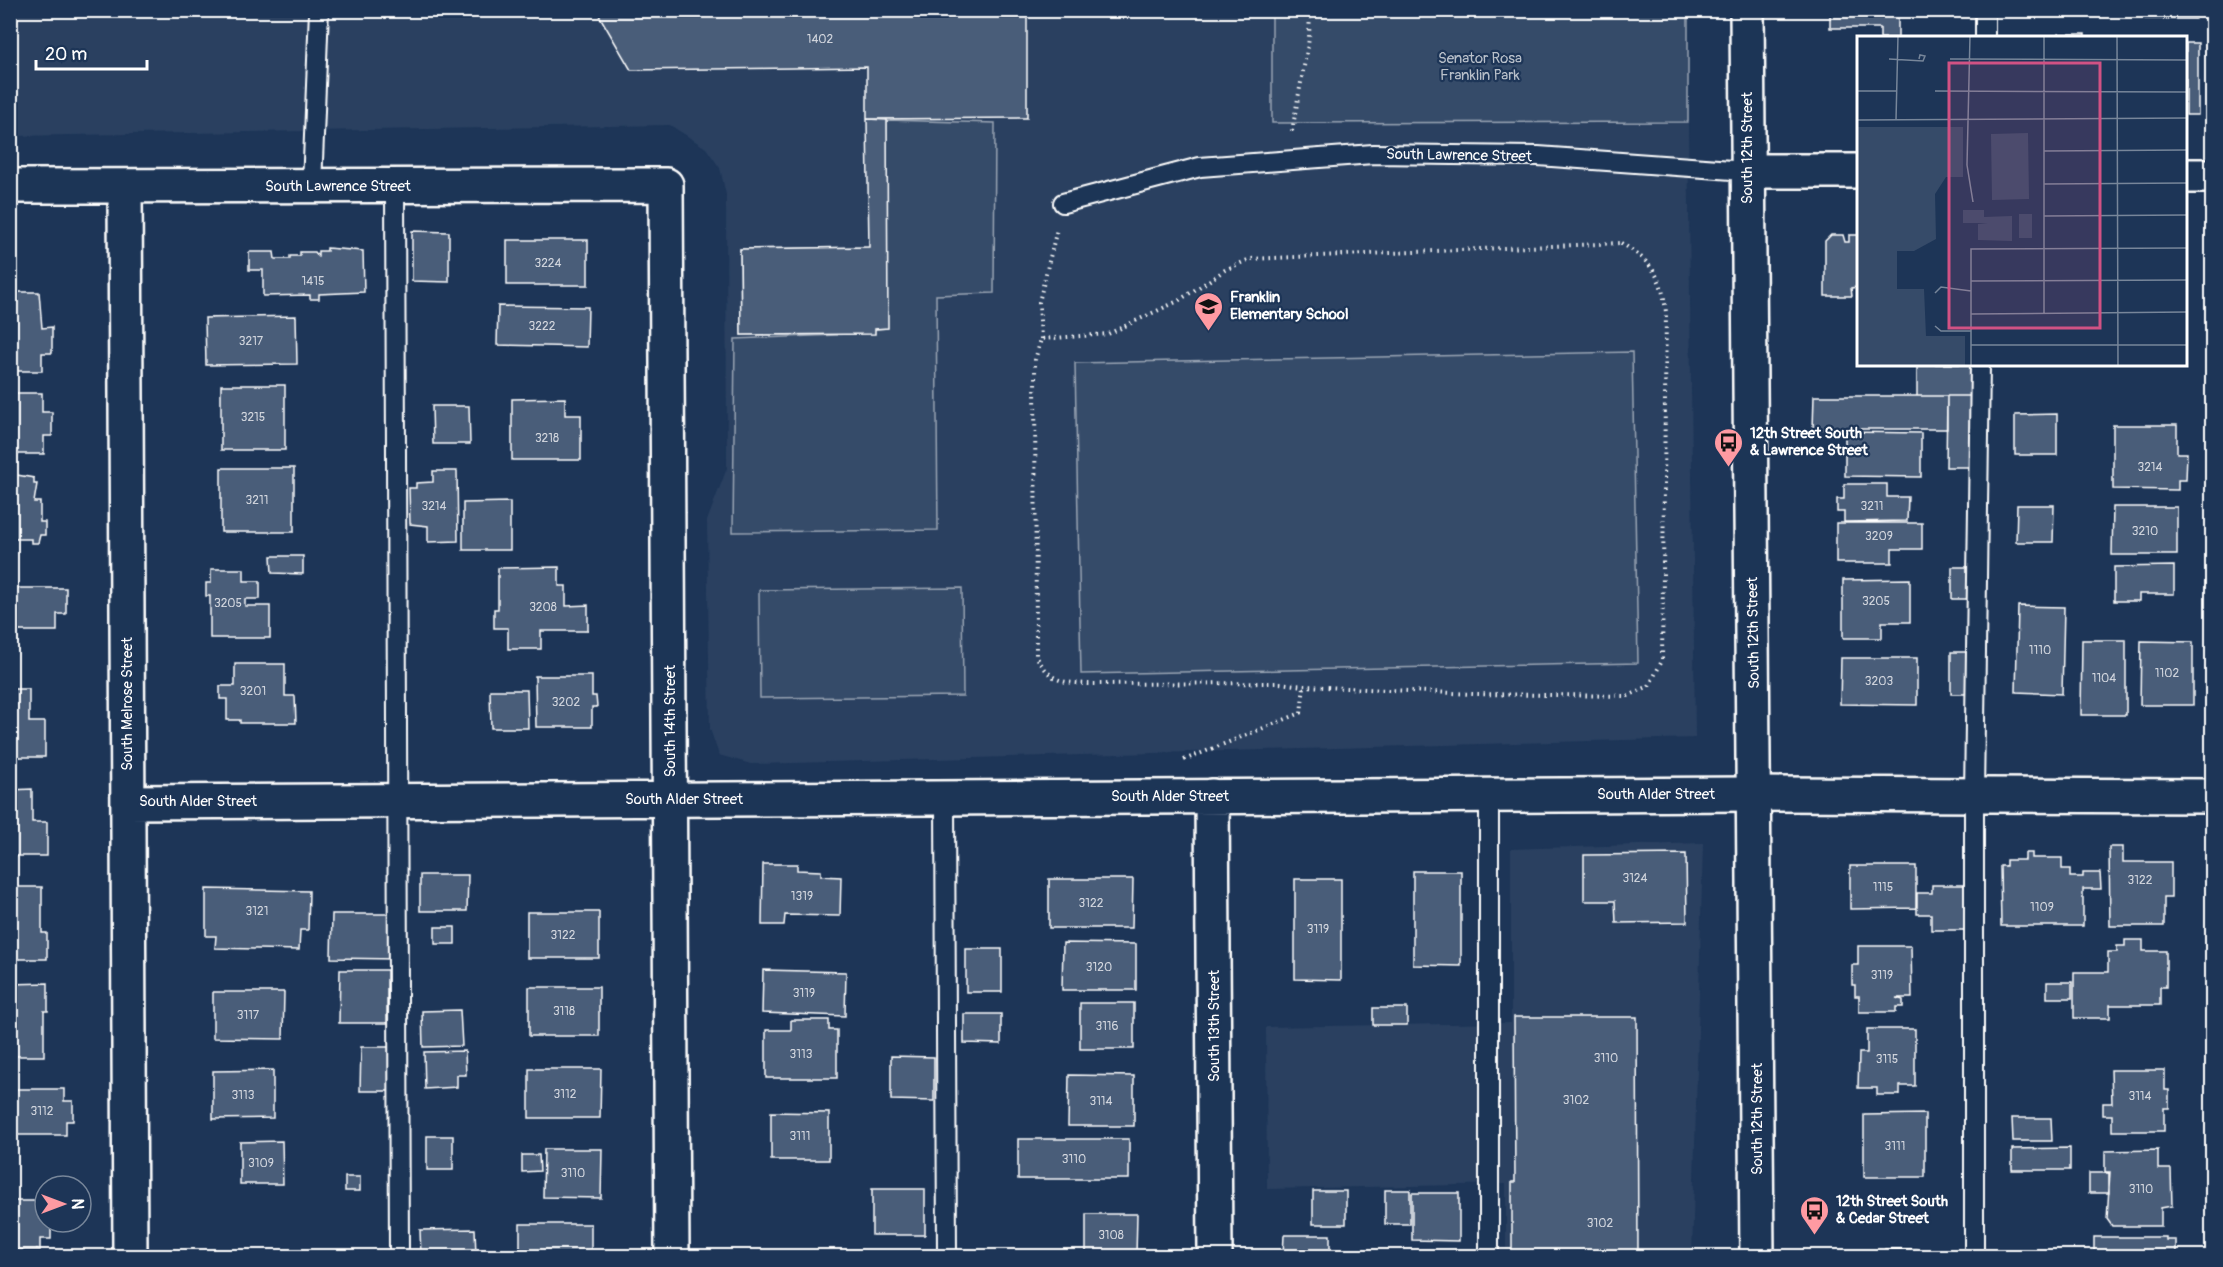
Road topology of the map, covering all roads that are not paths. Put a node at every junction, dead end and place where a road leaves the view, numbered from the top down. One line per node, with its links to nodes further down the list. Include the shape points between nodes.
1 (319, 10): 11 (lane)
2 (1747, 10): 5 (street, South 12th Street)
3 (1985, 10): 4 (lane)
4 (1984, 36)
5 (1746, 171): 6 (street, South Lawrence Street); 14 (lane, South Lawrence Street, via 1538,156 1373,154 1200,167); 16 (street, South 12th Street)
6 (1857, 171)
7 (2187, 176): 8 (street)
8 (2212, 176)
9 (666, 185): 12 (street, South Lawrence Street); 22 (street, South 14th Street)
10 (10, 186): 13 (street, South Lawrence Street)
11 (312, 186): 12 (street, South Lawrence Street); 13 (street, South Lawrence Street)
12 (395, 186): 23 (lane)
13 (125, 187): 24 (street, South Melrose Street)
14 (1064, 202)
15 (1980, 366): 17 (lane)
16 (1755, 794): 17 (street, South Alder Street); 18 (street, South Alder Street); 31 (street, South 12th Street)
17 (1974, 794): 19 (street, South Alder Street); 32 (lane)
18 (1489, 795): 20 (street, South Alder Street); 30 (lane)
19 (2212, 795)
20 (1212, 796): 21 (street, South Alder Street); 29 (street, South 13th Street)
21 (945, 797): 22 (street, South Alder Street); 28 (lane)
22 (671, 799): 23 (street, South Alder Street); 27 (street, South 14th Street)
23 (397, 800): 24 (street, South Alder Street); 26 (lane)
24 (128, 802): 25 (street, South Melrose Street)
25 (130, 1257)
26 (399, 1257)
27 (672, 1257)
28 (947, 1257)
29 (1215, 1257)
30 (1489, 1257)
31 (1757, 1257)
32 (1974, 1257)

